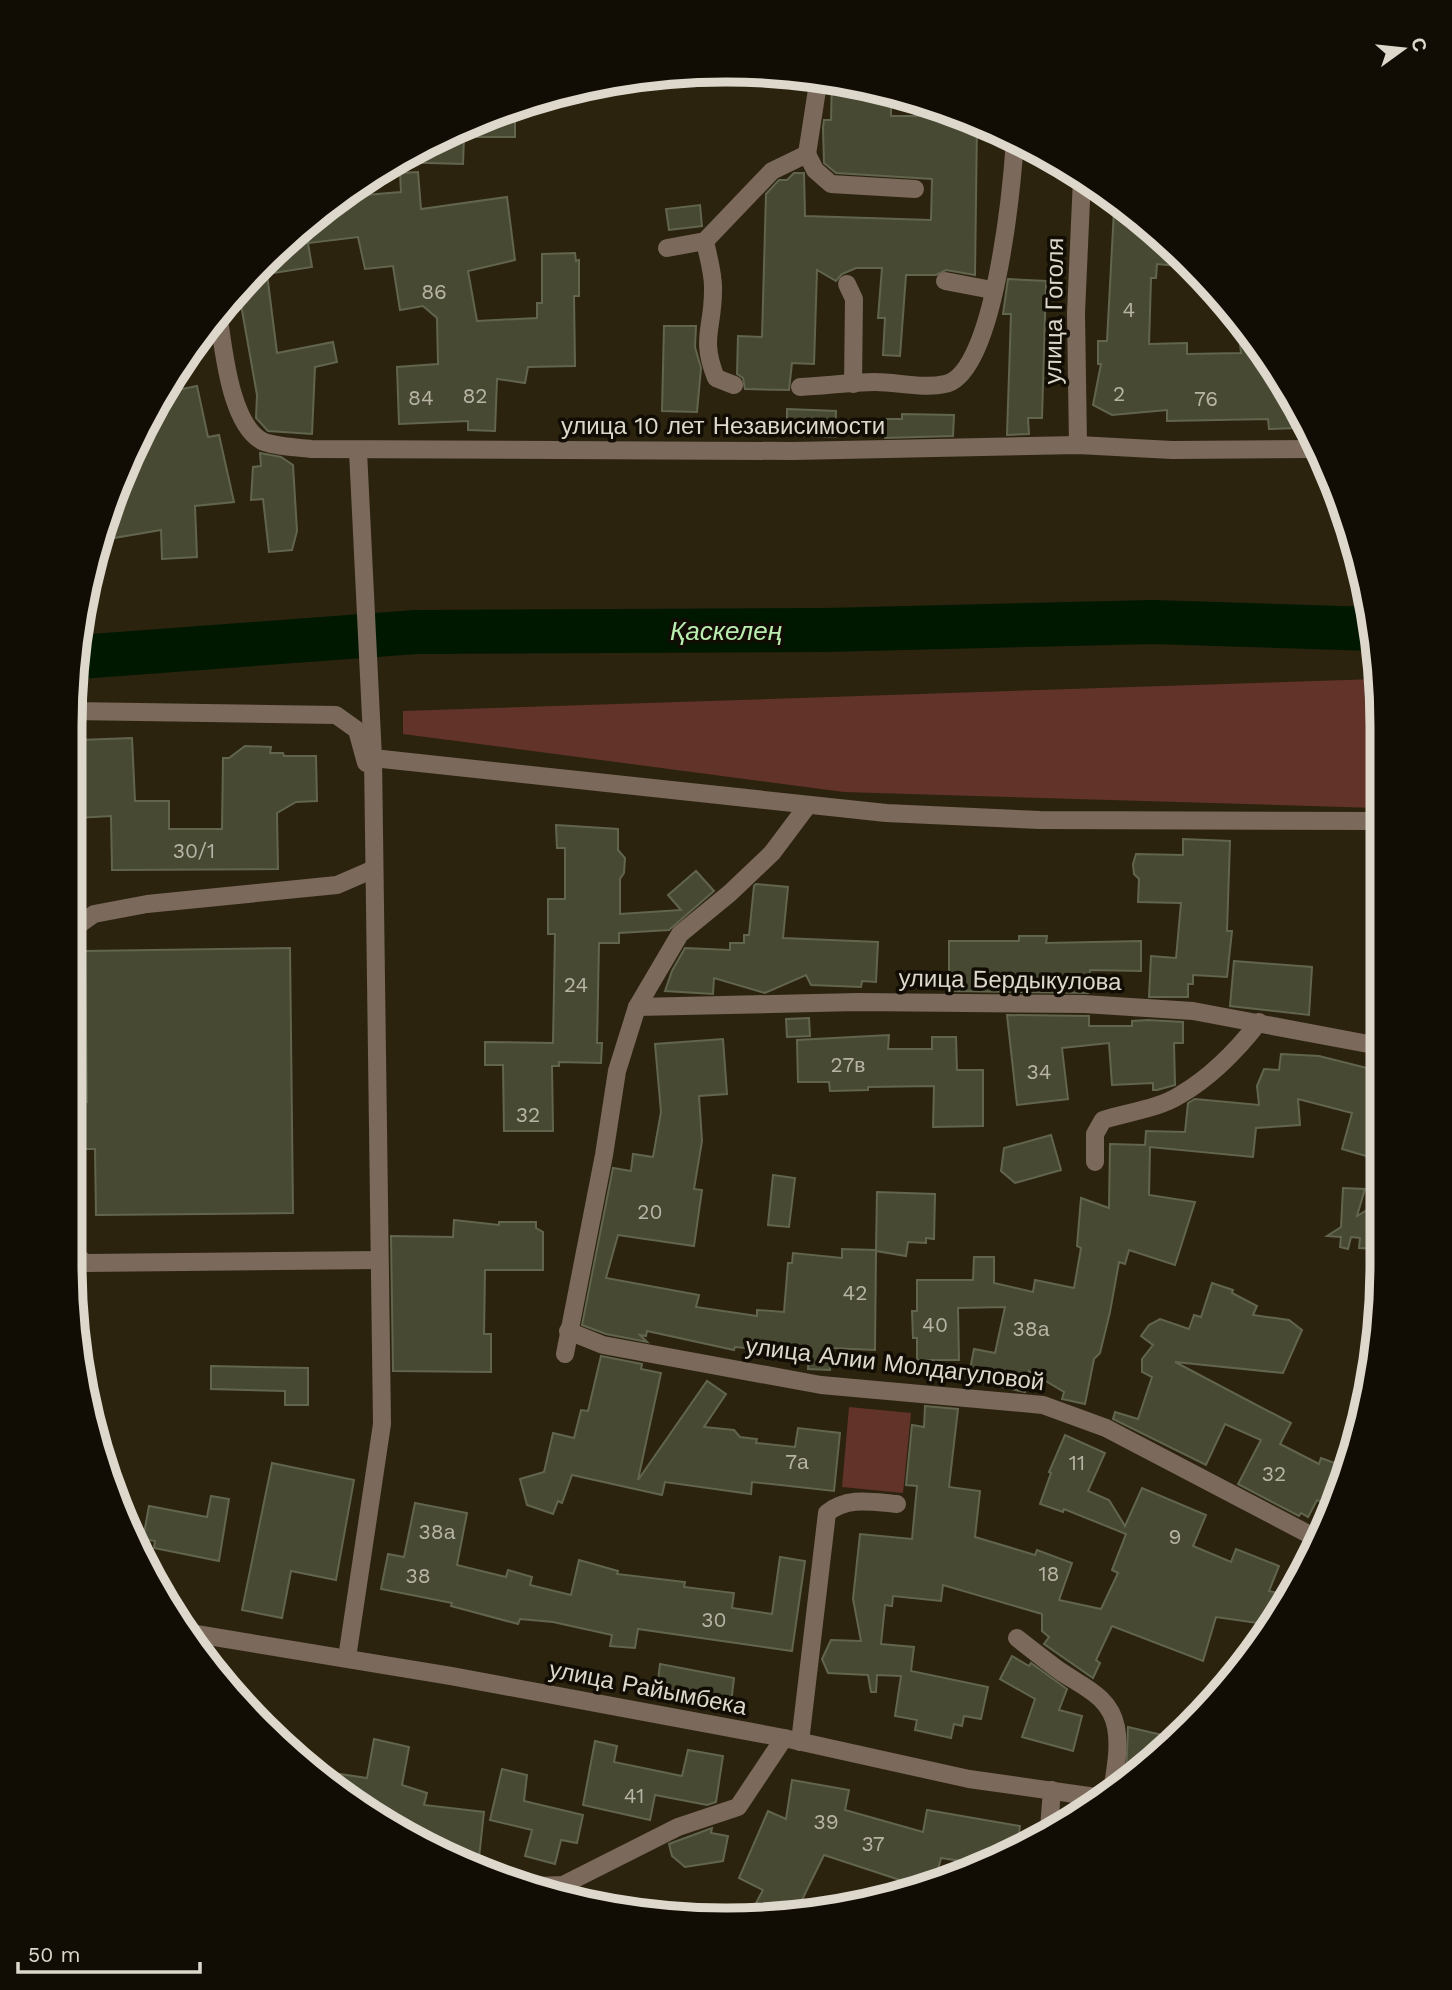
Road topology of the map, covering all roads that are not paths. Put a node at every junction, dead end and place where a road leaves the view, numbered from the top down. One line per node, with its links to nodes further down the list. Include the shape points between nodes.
1 (817, 89): 3 (street)
2 (1014, 151): 10 (street, via 1010,214)
3 (807, 154): 4 (street, via 815,170 831,184); 6 (street, via 772,171)
4 (915, 189)
5 (1081, 189): 15 (street, улица Гоголя, via 1076,313)
6 (705, 242): 7 (street); 13 (street, via 713,291 706,336 708,358 716,378)
7 (667, 248)
8 (945, 281): 10 (street)
9 (846, 284): 12 (street, via 854,299)
10 (992, 290): 12 (street, via 984,335 964,373 946,384)
11 (221, 327): 17 (street, улица 10 лет Независимости, via 240,417 249,432 265,442)
12 (853, 384): 14 (street)
13 (734, 385)
14 (800, 387)
15 (1078, 445): 16 (street, улица 10 лет Независимости); 17 (street, улица 10 лет Независимости, via 819,451)
16 (1307, 449)
17 (358, 451): 19 (street)
18 (83, 711): 20 (street, via 336,715 357,730)
19 (373, 758): 20 (street); 21 (street)
20 (371, 780): 23 (street)
21 (808, 805): 22 (street, via 1040,820); 25 (street, via 772,853 680,934)
22 (1370, 821)
23 (374, 869): 24 (street, via 337,885 147,904 94,914); 30 (street)
24 (82, 922)
25 (637, 1007): 26 (street, улица Бердыкулова, via 1084,1003 1193,1011); 31 (street, via 617,1071)
26 (1259, 1022): 27 (street, улица Бердыкулова); 28 (street, via 1234,1053 1181,1095 1103,1120 1095,1134)
27 (1370, 1044)
28 (1095, 1162)
29 (82, 1260): 30 (street)
30 (379, 1260): 37 (street, via 382,1424)
31 (568, 1331): 32 (street); 34 (street, улица Алии Молдагуловой, via 603,1345 821,1385 1043,1405 1106,1428)
32 (565, 1354)
33 (897, 1504): 38 (street, via 857,1500 838,1504 828,1513)
34 (1310, 1535)
35 (200, 1635): 37 (street, улица Райымбека)
36 (1017, 1638): 39 (street, via 1089,1687 1110,1709 1116,1727)
37 (348, 1658): 38 (street, улица Райымбека)
38 (792, 1740): 40 (street, улица Райымбека, via 969,1779); 43 (street, via 738,1807 678,1827)
39 (1114, 1778)
40 (1052, 1790): 41 (street, улица Райымбека); 42 (street)
41 (1088, 1796)
42 (1050, 1821)
43 (556, 1885)

